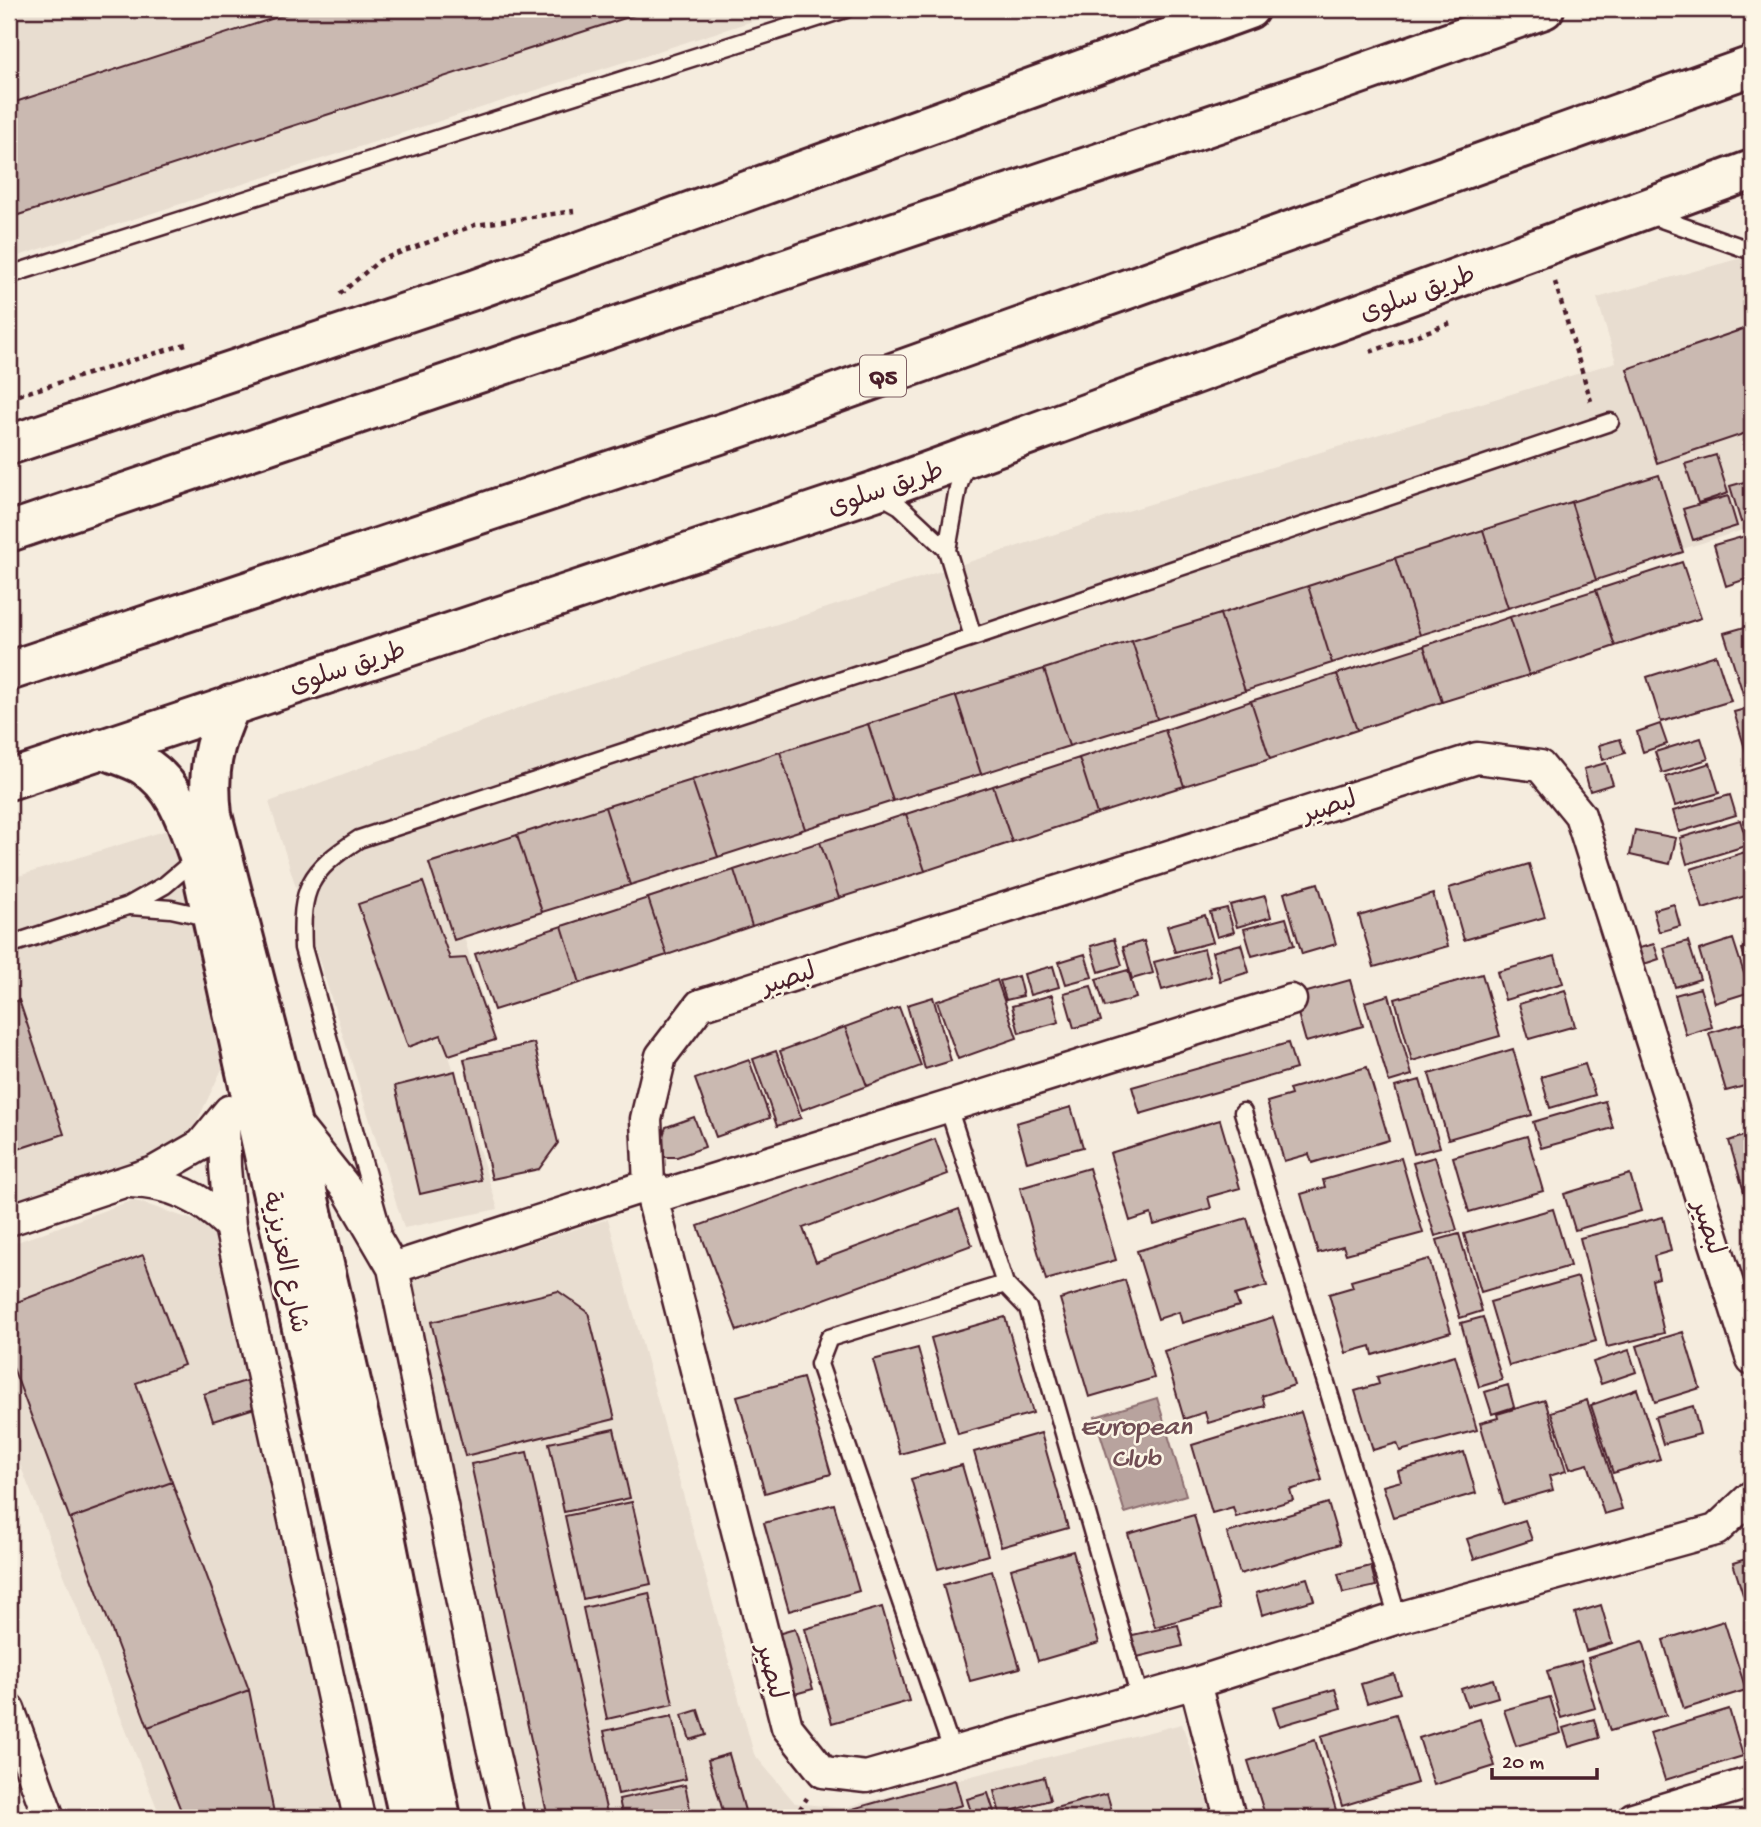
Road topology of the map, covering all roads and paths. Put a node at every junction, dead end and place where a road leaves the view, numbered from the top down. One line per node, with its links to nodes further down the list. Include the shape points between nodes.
1 (846, 9): 8 (lane)
2 (1250, 9): 12 (main road, via 474,290)
3 (1544, 9): 16 (main road)
4 (1752, 66): 19 (main road, Q5, via 741,427)
5 (1752, 170): 6 (main road, طريق سلوى)
6 (1638, 210): 7 (lane); 14 (main road, طريق سلوى)
7 (1752, 251)
8 (9, 275)
9 (1554, 279): 10 (path)
10 (1604, 423): 18 (lane)
11 (9, 427): 12 (lane)
12 (62, 427): 13 (main road)
13 (9, 444)
14 (968, 458): 15 (main road, طريق سلوى); 17 (lane)
15 (874, 491): 17 (lane, via 901,506); 20 (main road, طريق سلوى)
16 (9, 532)
17 (947, 550): 18 (lane)
18 (973, 637): 37 (lane, via 359,839 329,859 310,882 301,916 303,948)
19 (9, 671)
20 (231, 705): 21 (main road, طريق سلوى); 31 (main road, شارع العزيزية, via 211,756 212,815)
21 (102, 748): 22 (main road, طريق سلوى); 23 (main road, شارع العزيزية, via 143,765 160,779 176,798)
22 (9, 780)
23 (199, 857): 24 (lane, via 165,885); 25 (main road, شارع العزيزية)
24 (128, 906): 25 (lane, via 172,909); 26 (lane)
25 (213, 919): 28 (main road, شارع العزيزية)
26 (9, 945)
27 (1291, 1000): 29 (street)
28 (246, 1077): 32 (street); 49 (main road, شارع العزيزية)
29 (948, 1107): 34 (street, via 666,1194); 38 (lane)
30 (1243, 1112): 41 (lane)
31 (290, 1117): 37 (street, شارع العزيزية, via 347,1189); 50 (main road, شارع العزيزية, via 376,1490)
32 (224, 1119): 33 (street, via 201,1145 181,1158); 36 (street, شارع العزيزية)
33 (126, 1182): 35 (street); 36 (street, via 165,1185 184,1192)
34 (649, 1185): 37 (street); 39 (street, لبصير, via 646,1119 662,1056 701,1005 1477,758 1540,766 1580,815); 45 (street, لبصير, via 787,1727 823,1772 866,1777)
35 (9, 1220)
36 (230, 1226): 48 (street, شارع العزيزية)
37 (393, 1268): 51 (street, شارع العزيزية)
38 (1005, 1284): 43 (lane, via 1028,1308); 45 (lane, via 829,1338 819,1364)
39 (1752, 1360)
40 (1752, 1496): 41 (street, لبصير, via 1716,1530)
41 (1398, 1618): 42 (street, لبصير)
42 (1195, 1683): 43 (street, لبصير); 52 (street)
43 (1140, 1698): 45 (street, لبصير)
44 (9, 1710): 47 (street)
45 (953, 1752)
46 (1752, 1782): 53 (street)
47 (48, 1818)
48 (359, 1818)
49 (409, 1818)
50 (441, 1818)
51 (509, 1818)
52 (1230, 1818)
53 (1633, 1818)

